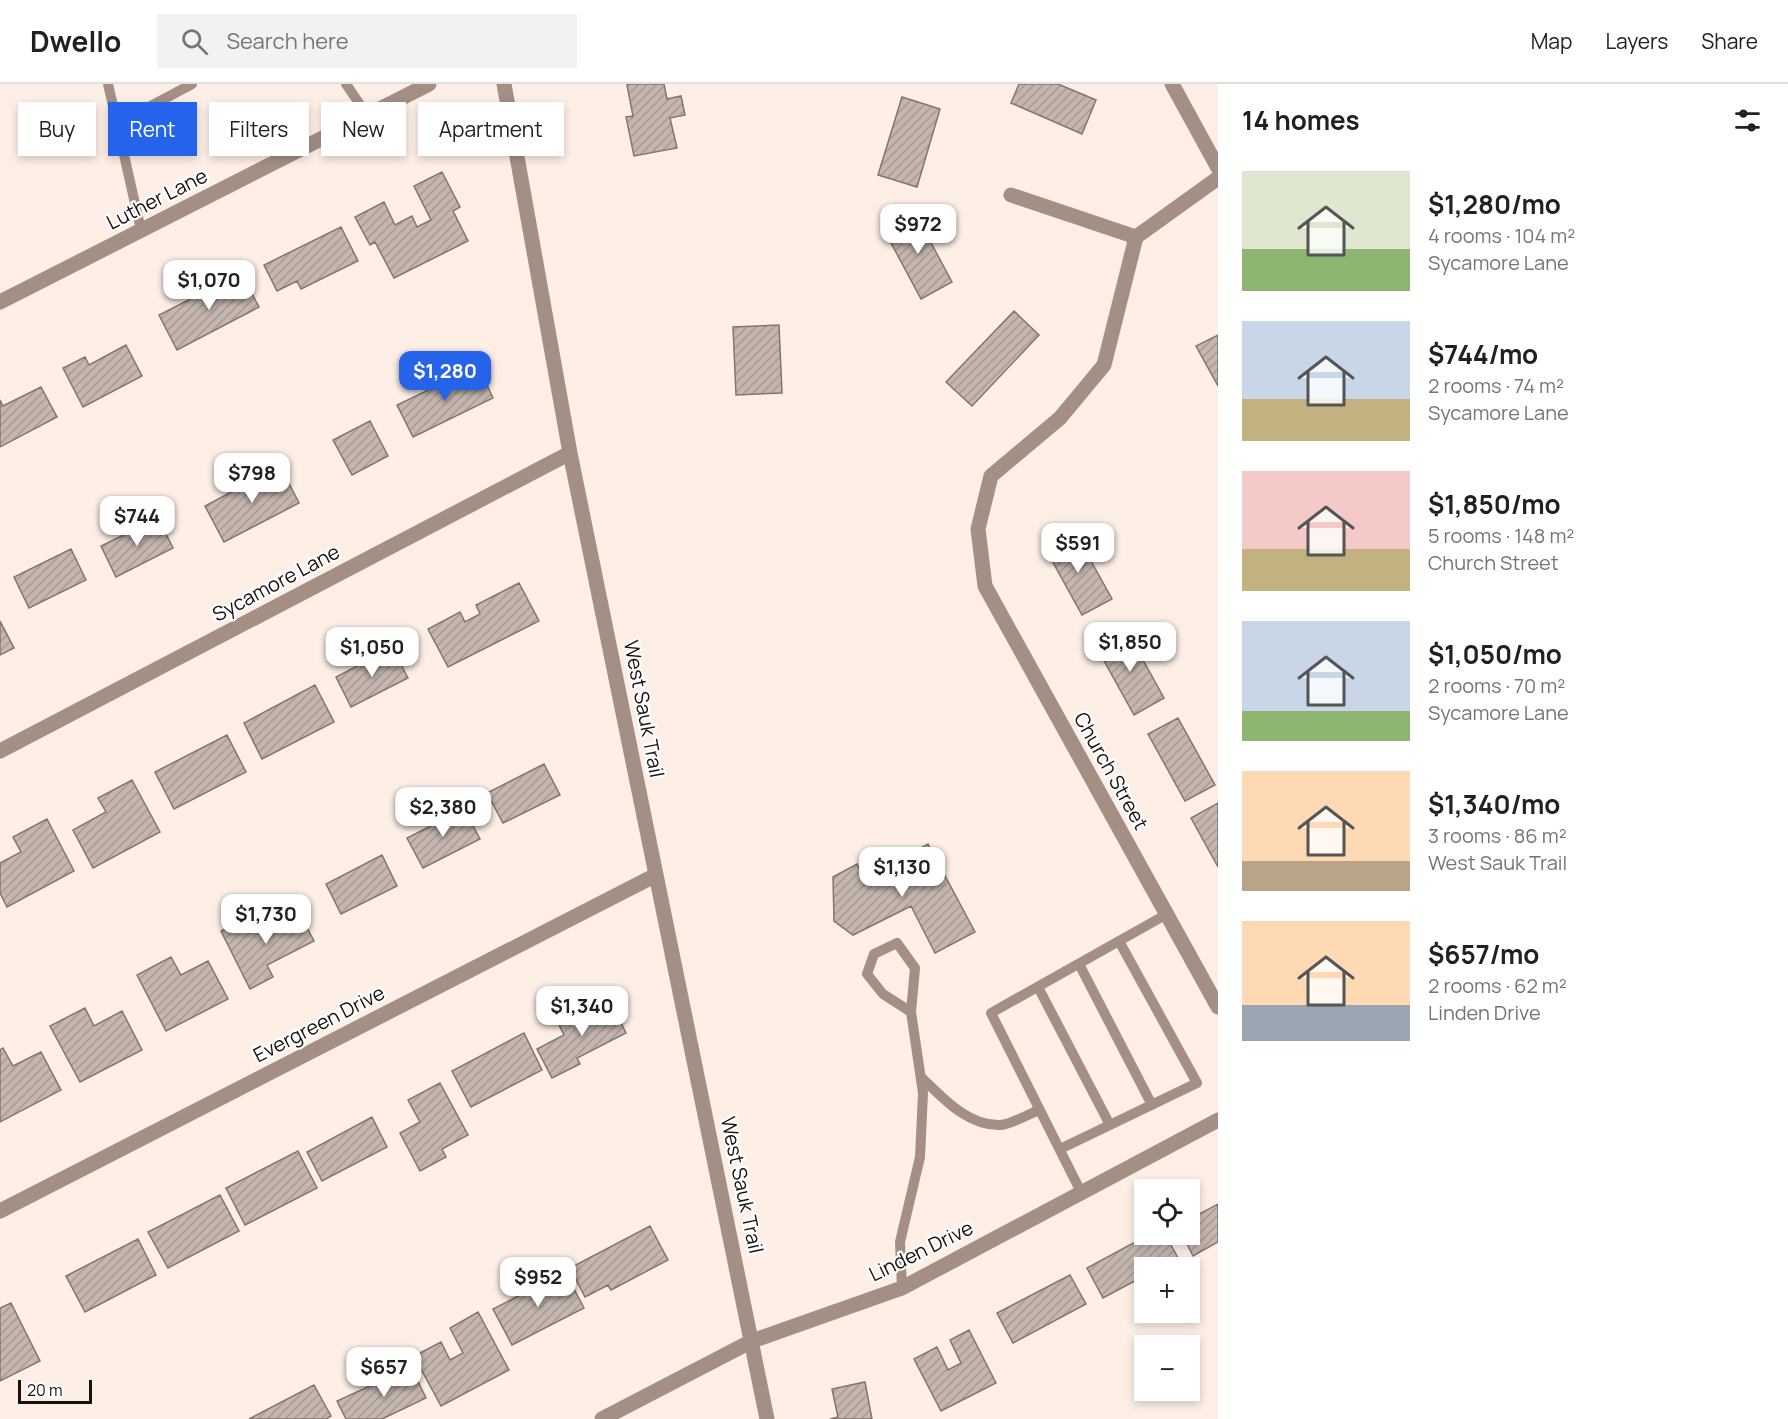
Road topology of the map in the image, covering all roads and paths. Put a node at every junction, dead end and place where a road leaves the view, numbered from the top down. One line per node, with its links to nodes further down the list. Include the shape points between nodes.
1 (108, 84): 7 (lane)
2 (192, 84): 8 (lane)
3 (346, 84): 9 (lane)
4 (429, 84): 10 (street, Luther Lane)
5 (504, 84): 19 (street, West Sauk Trail)
6 (1172, 84): 13 (street)
7 (112, 102)
8 (158, 102)
9 (358, 102)
10 (393, 102)
11 (321, 138): 16 (street, Luther Lane)
12 (124, 156): 16 (lane)
13 (1218, 168)
14 (1218, 178): 17 (street)
15 (1011, 195): 17 (street)
16 (141, 230): 18 (street, Luther Lane)
17 (1136, 237): 22 (street, Church Street, via 1104,365 1060,418 992,476 978,529 984,586)
18 (0, 302)
19 (570, 453): 20 (street, Sycamore Lane); 21 (street, West Sauk Trail)
20 (0, 751)
21 (656, 875): 35 (street, Evergreen Drive); 37 (street, West Sauk Trail)
22 (1167, 914): 23 (lane); 26 (street, Church Street)
23 (1119, 941): 24 (lane); 29 (lane, via 1197,1083)
24 (1079, 964): 25 (lane); 29 (lane)
25 (1038, 987): 30 (lane, via 991,1013); 32 (lane)
26 (1218, 1007)
27 (910, 1012): 27 (lane, via 915,968 897,943 874,954 867,974 883,994); 28 (lane)
28 (921, 1077): 30 (lane, via 952,1107 978,1121 1001,1125); 36 (lane, via 920,1157 900,1242)
29 (1152, 1105): 32 (lane)
30 (1039, 1110): 33 (lane)
31 (1218, 1119): 34 (street, Linden Drive)
32 (1110, 1125): 33 (lane)
33 (1060, 1149): 34 (lane)
34 (1081, 1192): 36 (street, Linden Drive)
35 (0, 1211)
36 (902, 1288): 37 (street, Linden Drive)
37 (752, 1341): 38 (street, Linden Drive); 39 (street, West Sauk Trail)
38 (602, 1419)
39 (767, 1419)

